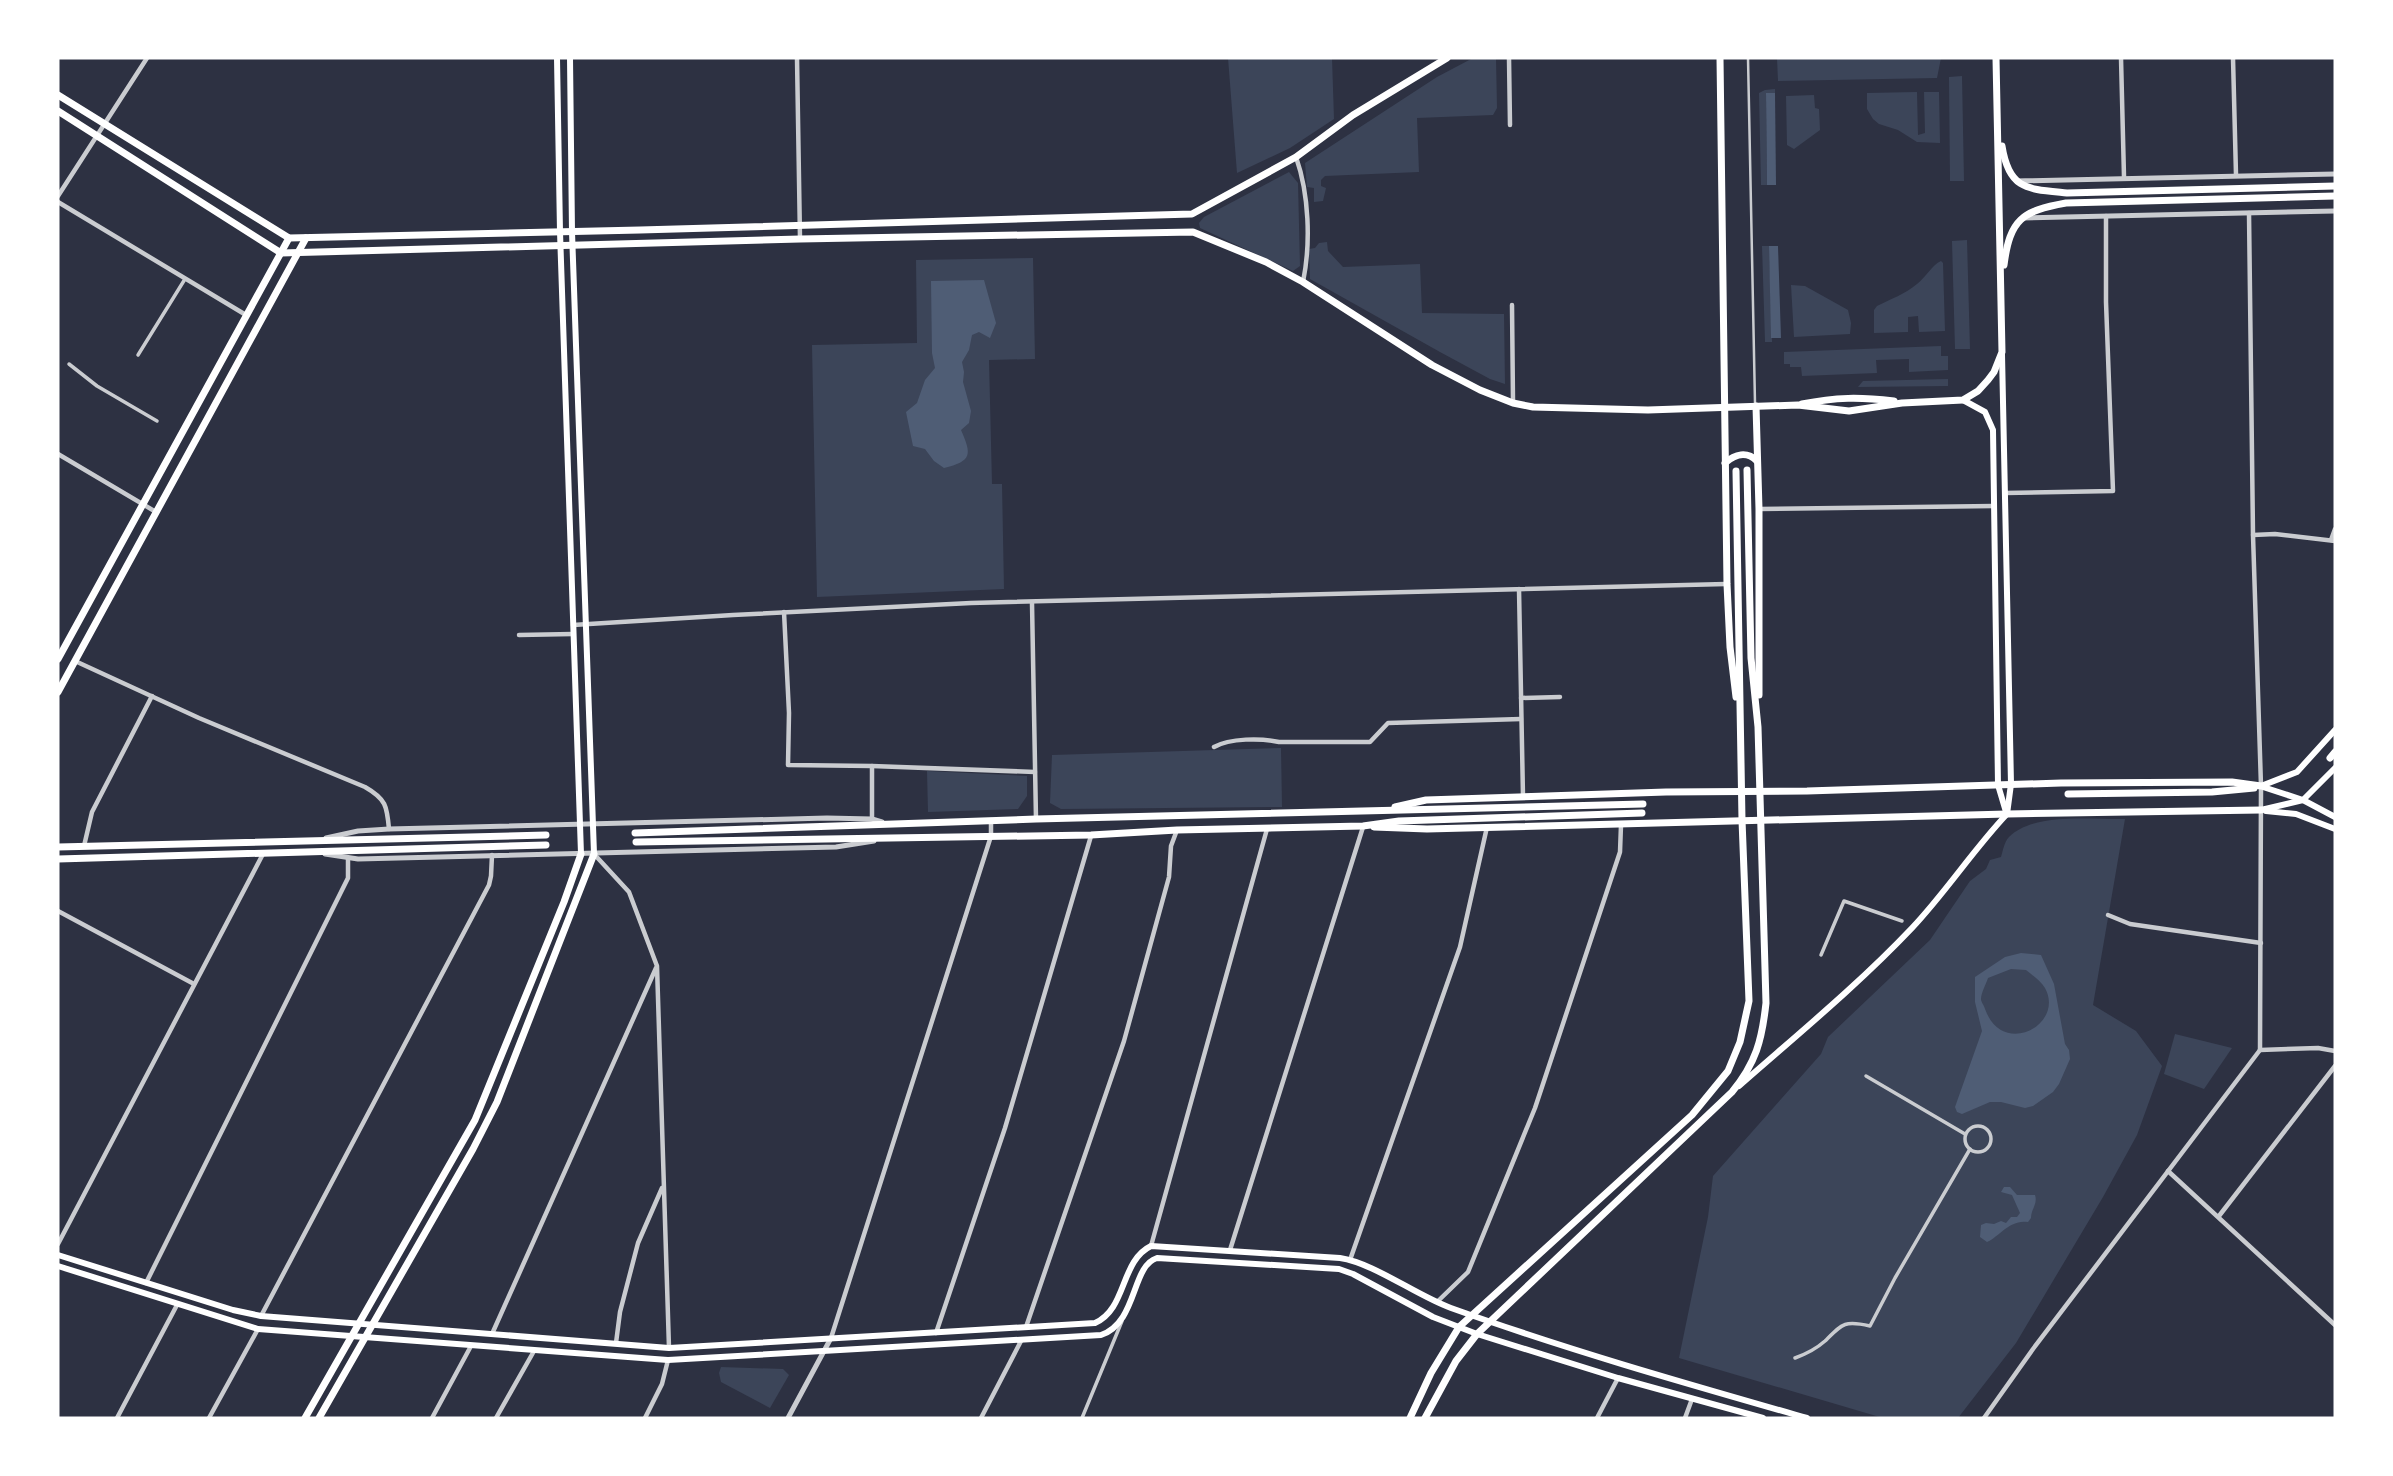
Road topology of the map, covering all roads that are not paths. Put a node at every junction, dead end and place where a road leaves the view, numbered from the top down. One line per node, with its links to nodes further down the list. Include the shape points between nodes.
1 (147, 58): 15 (street)
2 (557, 58): 32 (main road)
3 (570, 58): 33 (main road)
4 (797, 58): 31 (street)
5 (1447, 58): 18 (main road, via 1353,115)
6 (1509, 58): 16 (street)
7 (1720, 58): 55 (main road)
8 (1748, 58): 54 (lane)
9 (1996, 58): 14 (main road)
10 (2121, 58): 21 (street)
11 (2233, 58): 20 (street)
12 (58, 95): 15 (main road)
13 (58, 111): 17 (main road)
14 (1997, 111): 22 (main road, via 2004,162); 44 (main road)
15 (104, 125): 17 (street); 35 (main road)
16 (1510, 125)
17 (96, 136): 25 (street); 41 (main road)
18 (1296, 157): 28 (main road); 43 (street, via 1303,178 1306,219)
19 (2335, 174): 20 (street)
20 (2236, 175): 21 (street)
21 (2124, 177): 22 (street)
22 (2016, 181): 23 (main road, via 2067,193)
23 (2335, 186)
24 (2335, 196): 30 (main road, via 2066,203)
25 (58, 199): 42 (street)
26 (2335, 211): 27 (street)
27 (2249, 213): 29 (street); 68 (street)
28 (1192, 214): 31 (main road); 34 (main road)
29 (2106, 216): 30 (street); 62 (street, via 2113,491)
30 (2022, 218): 44 (main road, via 2009,236)
31 (800, 225): 33 (main road); 37 (street)
32 (560, 232): 33 (main road); 36 (main road); 39 (main road)
33 (572, 232): 38 (main road)
34 (1193, 232): 37 (main road); 43 (main road)
35 (289, 238): 36 (main road); 41 (main road)
36 (306, 238): 40 (main road)
37 (800, 239): 38 (main road)
38 (572, 246): 39 (main road); 75 (main road)
39 (560, 247): 40 (main road); 74 (main road)
40 (299, 252): 41 (main road); 66 (main road)
41 (281, 253): 46 (main road)
42 (185, 279): 46 (street); 48 (street)
43 (1303, 282): 51 (main road, via 1432,365)
44 (2001, 294): 47 (main road)
45 (1512, 305): 51 (street)
46 (246, 316): 63 (main road)
47 (2002, 352): 50 (main road, via 1989,380); 62 (main road)
48 (138, 355)
49 (69, 364): 56 (street)
50 (1963, 400): 52 (main road); 64 (main road, via 1986,412 1993,425)
51 (1513, 403): 55 (main road, via 1635,410)
52 (1902, 403): 53 (main road, via 1849,411); 53 (main road, via 1854,397)
53 (1798, 405): 54 (main road)
54 (1756, 406): 55 (main road); 58 (main road)
55 (1725, 408): 59 (main road)
56 (157, 421)
57 (58, 454): 63 (street)
58 (1758, 462): 59 (main road, via 1740,454); 65 (main road)
59 (1725, 463): 70 (main road)
60 (1747, 470): 85 (main road, via 1751,658)
61 (1736, 471): 86 (main road)
62 (2005, 493): 92 (main road)
63 (143, 504): 66 (street); 78 (main road)
64 (1994, 506): 65 (street); 93 (main road)
65 (1759, 509): 85 (main road)
66 (156, 512): 79 (main road)
67 (2335, 529): 69 (street)
68 (2253, 535): 69 (street); 94 (street)
69 (2333, 541)
70 (1727, 584): 71 (street); 86 (main road)
71 (1519, 589): 72 (street); 83 (street)
72 (1032, 603): 73 (street); 91 (street)
73 (784, 612): 75 (street); 89 (street, via 788,765)
74 (573, 625): 75 (street); 76 (main road)
75 (586, 625): 112 (main road)
76 (573, 634): 77 (street); 111 (main road)
77 (519, 635)
78 (59, 655)
79 (75, 661): 80 (main road); 81 (street)
80 (58, 692)
81 (152, 696): 117 (street, via 365,786 386,805); 127 (street, via 92,811)
82 (1560, 697): 83 (street)
83 (1521, 698): 84 (street)
84 (1521, 719): 88 (street, via 1388,723 1370,742 1269,739); 98 (street)
85 (1758, 727): 95 (main road)
86 (1740, 728): 96 (main road)
87 (2335, 730): 94 (main road, via 2297,772)
88 (1214, 747)
89 (872, 766): 91 (street); 106 (street)
90 (2335, 768): 99 (main road)
91 (1035, 772): 107 (street)
92 (2011, 784): 93 (main road); 94 (main road, via 2232,782); 104 (main road)
93 (1998, 785): 95 (main road); 104 (main road)
94 (2261, 786): 97 (main road, via 2212,792); 99 (main road); 102 (street)
95 (1760, 790): 96 (main road); 110 (main road)
96 (1742, 791): 98 (main road); 109 (main road)
97 (2068, 794)
98 (1523, 797): 101 (main road, via 1426,800)
99 (2303, 800): 102 (main road); 105 (main road)
100 (1643, 804): 101 (main road)
101 (1378, 810): 107 (main road)
102 (2261, 810): 104 (main road); 119 (main road, via 2296,814); 139 (street)
103 (1642, 813): 115 (main road)
104 (2007, 814): 110 (main road); 147 (main road, via 1914,926)
105 (2335, 817)
106 (872, 819): 112 (street); 113 (street)
107 (1036, 819): 108 (main road)
108 (991, 820): 113 (main road); 123 (street)
109 (1742, 820): 110 (main road); 114 (main road); 162 (main road, via 1749,1001 1728,1071 1692,1115)
110 (1761, 821): 147 (main road, via 1763,1032 1747,1073)
111 (580, 824): 112 (street); 117 (street); 131 (main road)
112 (593, 824): 132 (main road)
113 (885, 824): 124 (main road, via 636,837)
114 (1621, 825): 116 (main road); 160 (street, via 1620,852 1535,1108 1468,1272)
115 (1363, 826): 116 (main road); 118 (main road); 155 (street)
116 (1487, 827): 157 (street, via 1460,947)
117 (389, 829): 125 (street)
118 (1267, 829): 120 (main road); 154 (street)
119 (2335, 829)
120 (1177, 830): 122 (main road); 169 (street, via 1169,877 1124,1041)
121 (546, 835): 125 (main road)
122 (1091, 835): 123 (main road); 172 (street, via 1005,1128)
123 (991, 836): 124 (main road); 177 (street)
124 (887, 839): 132 (street, via 836,847)
125 (314, 840): 127 (main road)
126 (546, 845): 129 (main road)
127 (84, 846): 128 (main road)
128 (58, 847)
129 (315, 853): 130 (main road); 134 (street)
130 (263, 854): 135 (main road); 142 (street)
131 (581, 854): 132 (street); 133 (street); 166 (main road, via 475,1121)
132 (594, 854): 141 (street, via 629,891); 167 (main road, via 497,1102)
133 (492, 855): 134 (street); 163 (street, via 489,885)
134 (348, 858): 159 (street, via 348,878)
135 (58, 859)
136 (58, 911): 142 (street)
137 (2108, 915): 139 (street, via 2130,924)
138 (1902, 921): 140 (street, via 1844,901)
139 (2260, 943): 143 (street)
140 (1821, 955)
141 (657, 966): 151 (street); 174 (street)
142 (194, 984): 153 (street)
143 (2260, 1050): 144 (street); 150 (street)
144 (2335, 1051)
145 (2335, 1066): 152 (street)
146 (1866, 1076): 148 (street)
147 (1732, 1092): 165 (main road)
148 (1965, 1134): 149 (street); 149 (street, via 1976,1126 1990,1134 1986,1149)
149 (1970, 1149): 184 (street, via 1870,1326 1843,1325)
150 (2168, 1171): 152 (street); 204 (street)
151 (664, 1184): 179 (street, via 638,1243); 181 (street)
152 (2219, 1216): 168 (street)
153 (58, 1244)
154 (1151, 1245): 155 (main road); 169 (main road, via 1139,1254 1115,1304 1101,1320)
155 (1230, 1250): 157 (main road)
156 (58, 1255): 159 (main road)
157 (1350, 1260): 160 (main road)
158 (58, 1266): 161 (main road)
159 (146, 1283): 163 (main road)
160 (1437, 1303): 162 (main road)
161 (177, 1305): 171 (main road); 188 (street)
162 (1471, 1314): 165 (main road); 170 (main road)
163 (261, 1316): 166 (main road)
164 (1123, 1320): 170 (main road, via 1147,1264 1154,1258 1170,1258 1346,1271); 178 (main road, via 1101,1335); 197 (street)
165 (1490, 1321): 173 (main road); 203 (main road)
166 (358, 1324): 167 (main road); 175 (main road)
167 (372, 1325): 174 (main road); 176 (main road)
168 (2335, 1325)
169 (1026, 1327): 172 (main road)
170 (1459, 1328): 173 (main road); 198 (main road)
171 (258, 1329): 175 (main road); 189 (street)
172 (936, 1332): 177 (main road)
173 (1477, 1334): 186 (main road); 199 (main road, via 1456,1361)
174 (491, 1335): 179 (main road)
175 (350, 1337): 176 (main road); 190 (main road)
176 (364, 1338): 180 (main road); 191 (main road)
177 (831, 1338): 181 (main road); 183 (street)
178 (1021, 1341): 183 (main road); 196 (street)
179 (616, 1344): 181 (main road)
180 (471, 1346): 182 (main road); 192 (street)
181 (669, 1348)
182 (534, 1351): 185 (main road); 193 (street)
183 (825, 1351): 185 (main road); 195 (street)
184 (1795, 1359)
185 (668, 1360): 194 (street)
186 (1618, 1378): 187 (main road); 200 (street)
187 (1692, 1399): 201 (street); 202 (main road)
188 (117, 1418)
189 (209, 1418)
190 (305, 1418)
191 (319, 1418)
192 (432, 1418)
193 (496, 1418)
194 (645, 1418)
195 (788, 1418)
196 (981, 1418)
197 (1082, 1418)
198 (1410, 1418)
199 (1426, 1418)
200 (1597, 1418)
201 (1685, 1418)
202 (1763, 1418)
203 (1807, 1418)
204 (1984, 1418)

